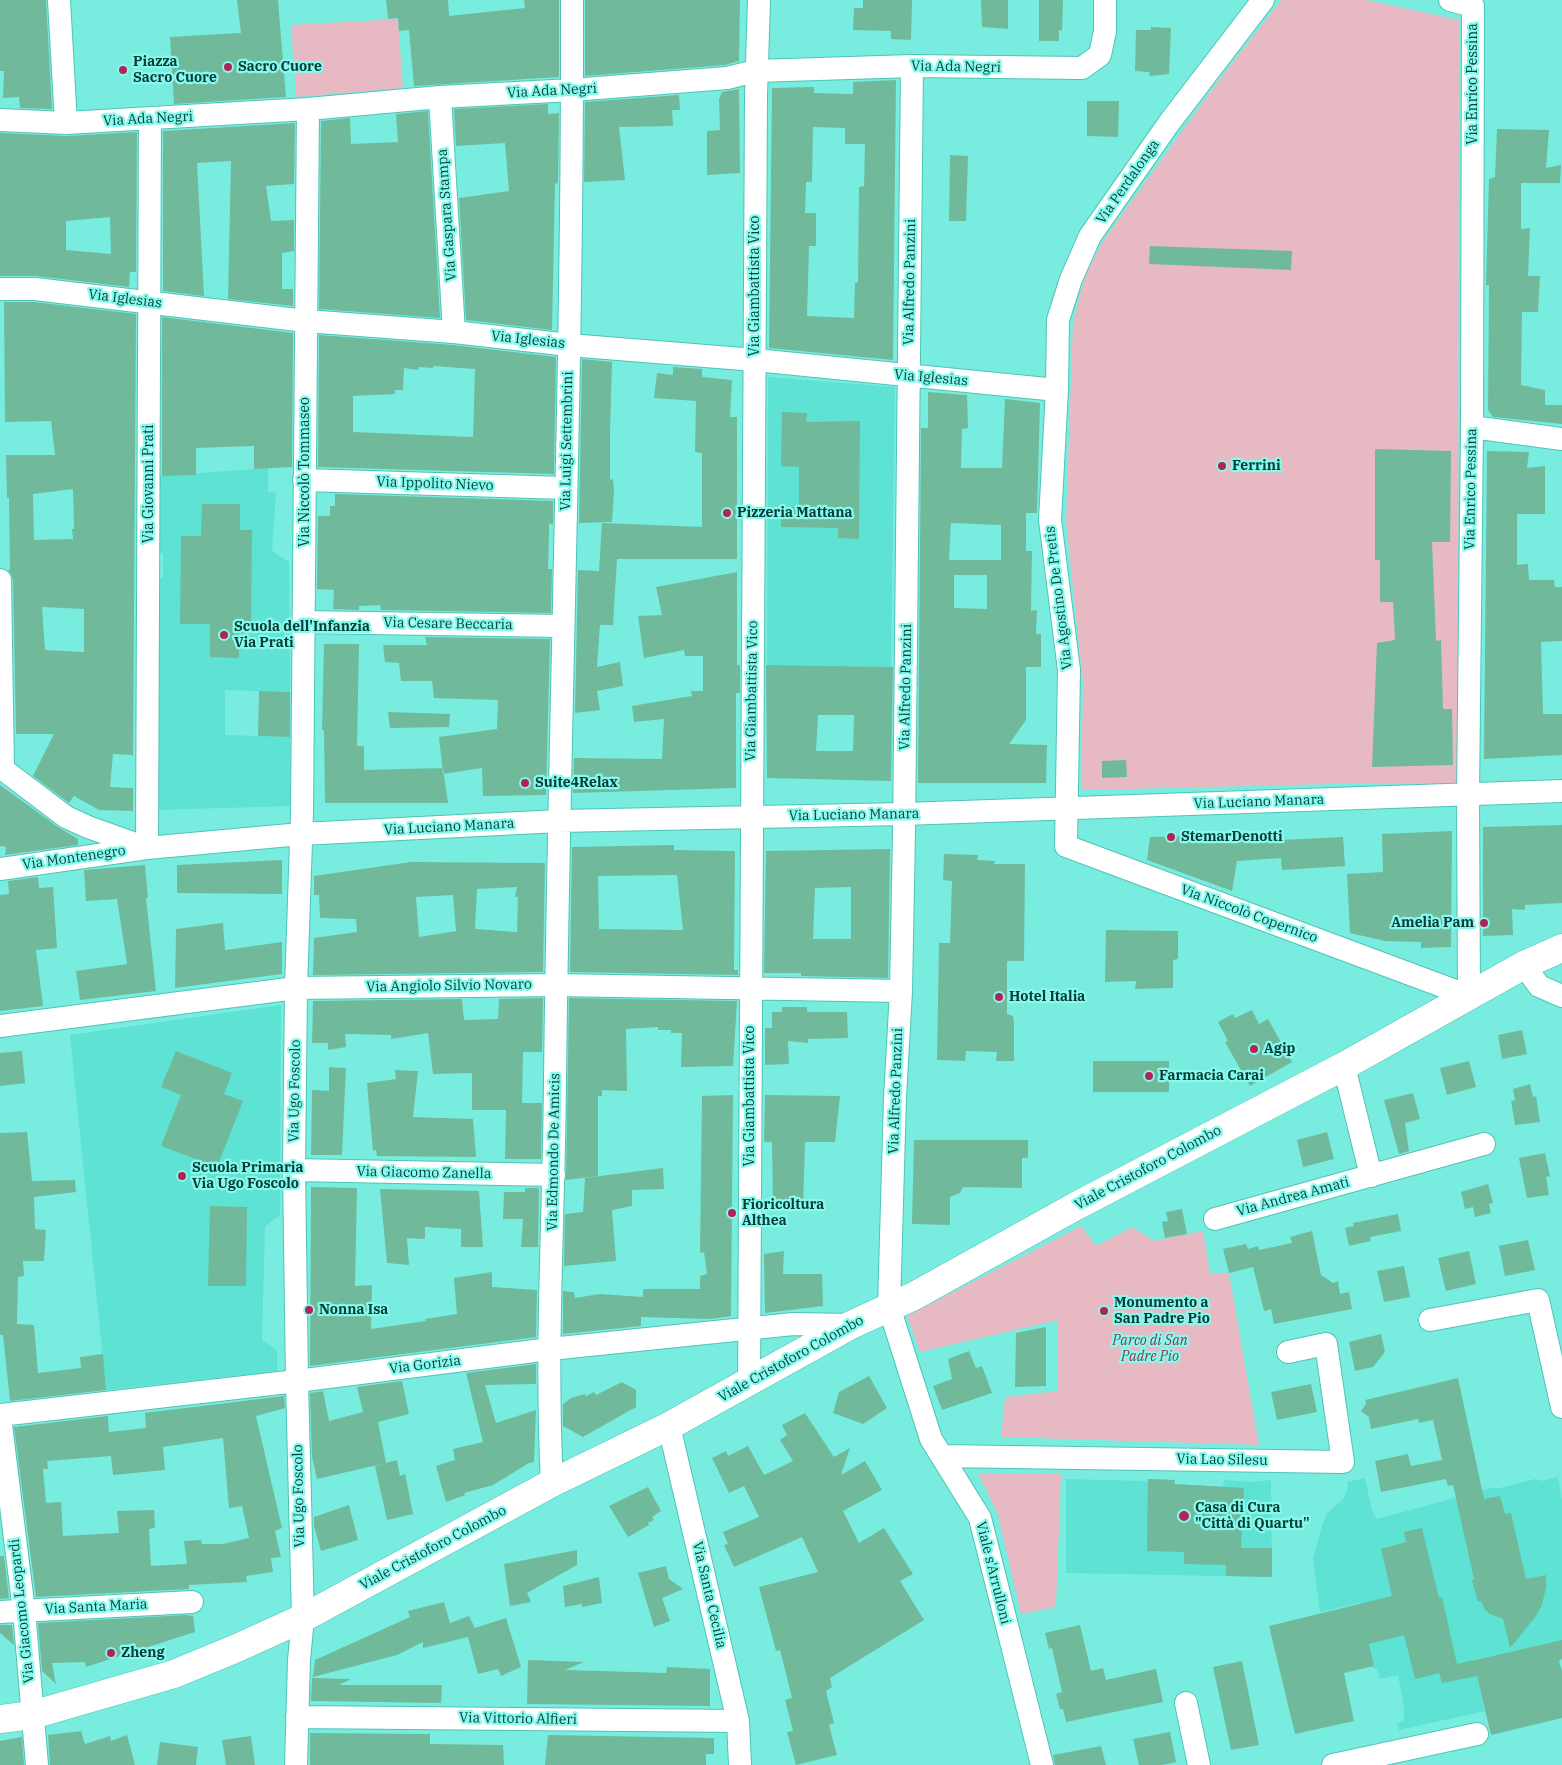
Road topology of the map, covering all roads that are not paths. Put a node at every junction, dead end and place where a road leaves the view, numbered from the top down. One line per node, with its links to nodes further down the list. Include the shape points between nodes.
1 (59, 0): 14 (street)
2 (572, 0): 9 (street, Via Luigi Settembrini)
3 (759, 0): 8 (street, Via Giambattista Vico)
4 (1105, 0): 7 (street, Via Ada Negri, via 1105,31 1100,55 1082,68)
5 (1263, 0): 22 (street, Via Perdalonga, via 1169,122 1090,236 1058,320)
6 (1450, 0): 23 (street, Via Enrico Pessina, via 1473,6)
7 (912, 66): 8 (street, Via Ada Negri); 21 (street, Via Alfredo Panzini)
8 (756, 71): 9 (street, Via Ada Negri, via 728,78); 20 (street, Via Giambattista Vico)
9 (572, 90): 10 (street, Via Ada Negri); 19 (street, Via Luigi Settembrini)
10 (440, 97): 11 (street, Via Ada Negri); 18 (street, Via Gaspara Stampa)
11 (308, 109): 12 (street, Via Ada Negri); 17 (street, Via Niccolò Tommaseo)
12 (150, 119): 14 (street, Via Ada Negri); 16 (street, Via Giovanni Prati)
13 (0, 120): 14 (street, Via Ada Negri)
14 (66, 123)
15 (0, 289): 16 (street, Via Iglesias, via 35,288)
16 (150, 302): 17 (street, Via Iglesias); 38 (street, Via Giovanni Prati)
17 (306, 321): 18 (street, Via Iglesias); 25 (street, Via Niccolò Tommaseo)
18 (454, 332): 19 (street, Via Iglesias)
19 (569, 345): 20 (street, Via Iglesias); 26 (street, Via Luigi Settembrini)
20 (755, 360): 21 (street, Via Iglesias); 35 (street, Via Giambattista Vico)
21 (910, 376): 22 (street, Via Iglesias); 34 (street, Via Alfredo Panzini)
22 (1057, 390): 33 (street, Via Agostino De Pretis, via 1050,520 1069,670)
23 (1472, 427): 24 (street); 32 (street, Via Enrico Pessina)
24 (1562, 438)
25 (304, 480): 26 (street, Via Ippolito Nievo); 28 (street, Via Niccolò Tommaseo)
26 (566, 488): 29 (street, Via Luigi Settembrini)
27 (0, 580): 30 (street)
28 (303, 622): 29 (street, Via Cesare Beccaria); 37 (street, Via Niccolò Tommaseo)
29 (563, 626): 36 (street, Via Luigi Settembrini)
30 (2, 769): 38 (street, via 66,817)
31 (1562, 791): 32 (street, Via Luciano Manara)
32 (1468, 796): 33 (street, Via Luciano Manara); 46 (street, Via Enrico Pessina)
33 (1067, 808): 34 (street, Via Luciano Manara); 46 (street, Via Niccolò Copernico, via 1066,846)
34 (904, 814): 35 (street, Via Luciano Manara); 45 (street, Via Alfredo Panzini)
35 (753, 817): 36 (street, Via Luciano Manara); 44 (street, Via Giambattista Vico)
36 (559, 821): 37 (street, Via Luciano Manara); 42 (street, Via Edmondo De Amicis)
37 (301, 834): 38 (street, Via Luciano Manara); 43 (street, Via Ugo Foscolo)
38 (147, 848): 39 (street, Via Montenegro)
39 (0, 869)
40 (1562, 948): 41 (main road, Viale Cristoforo Colombo)
41 (1524, 965): 46 (main road, Viale Cristoforo Colombo); 47 (street, via 1539,986)
42 (556, 985): 43 (street, Via Angiolo Silvio Novaro); 44 (street, Via Angiolo Silvio Novaro); 52 (street, Via Edmondo De Amicis)
43 (296, 988): 48 (street, Via Angiolo Silvio Novaro); 51 (street, Via Ugo Foscolo)
44 (751, 988): 45 (street, Via Angiolo Silvio Novaro); 58 (street, Via Giambattista Vico)
45 (900, 991): 55 (street, Via Alfredo Panzini)
46 (1469, 996): 49 (main road, Viale Cristoforo Colombo)
47 (1562, 996)
48 (0, 1026)
49 (1344, 1066): 53 (street); 55 (main road, Viale Cristoforo Colombo)
50 (1484, 1144): 53 (street, Via Andrea Amati)
51 (294, 1170): 52 (street, Via Giacomo Zanella); 61 (street, Via Ugo Foscolo)
52 (554, 1175): 59 (street, Via Edmondo De Amicis)
53 (1371, 1176): 54 (street, Via Andrea Amati)
54 (1215, 1218)
55 (889, 1307): 57 (main road, Viale Cristoforo Colombo); 66 (street, Viale s'Arrulloni, via 932,1439)
56 (1430, 1320): 63 (street, via 1538,1300)
57 (851, 1325): 58 (street, Via Gorizia, via 793,1324); 62 (main road, Viale Cristoforo Colombo)
58 (748, 1328): 59 (street, Via Gorizia); 62 (street, Via Giambattista Vico)
59 (550, 1349): 61 (street, Via Gorizia); 67 (street, Via Edmondo De Amicis)
60 (1288, 1352): 66 (street, Via Lao Silesu, via 1326,1344 1343,1462)
61 (296, 1381): 64 (street, Via Gorizia); 71 (street, Via Ugo Foscolo)
62 (749, 1382): 65 (main road, Viale Cristoforo Colombo)
63 (1562, 1407)
64 (0, 1416): 69 (street, Via Giacomo Leopardi)
65 (669, 1426): 67 (main road, Viale Cristoforo Colombo); 76 (street, Via Santa Cecilia)
66 (944, 1456): 81 (street, Viale s'Arrulloni, via 980,1518)
67 (552, 1483): 71 (main road, Viale Cristoforo Colombo)
68 (192, 1602): 69 (street, Via Santa Maria)
69 (24, 1611): 70 (street, Via Santa Maria); 73 (street, Via Giacomo Leopardi)
70 (0, 1612)
71 (302, 1618): 73 (main road, Viale Cristoforo Colombo, via 174,1674); 74 (street, Via Ugo Foscolo)
72 (1186, 1702): 82 (street)
73 (32, 1715): 75 (main road, Viale Cristoforo Colombo); 78 (street, Via Giacomo Leopardi)
74 (297, 1717): 76 (street, Via Vittorio Alfieri); 79 (street, Via Ugo Foscolo)
75 (0, 1719)
76 (738, 1721): 80 (street, Via Santa Cecilia)
77 (1477, 1734): 83 (street)
78 (37, 1765)
79 (296, 1765)
80 (740, 1765)
81 (1042, 1765)
82 (1199, 1765)
83 (1333, 1765)

